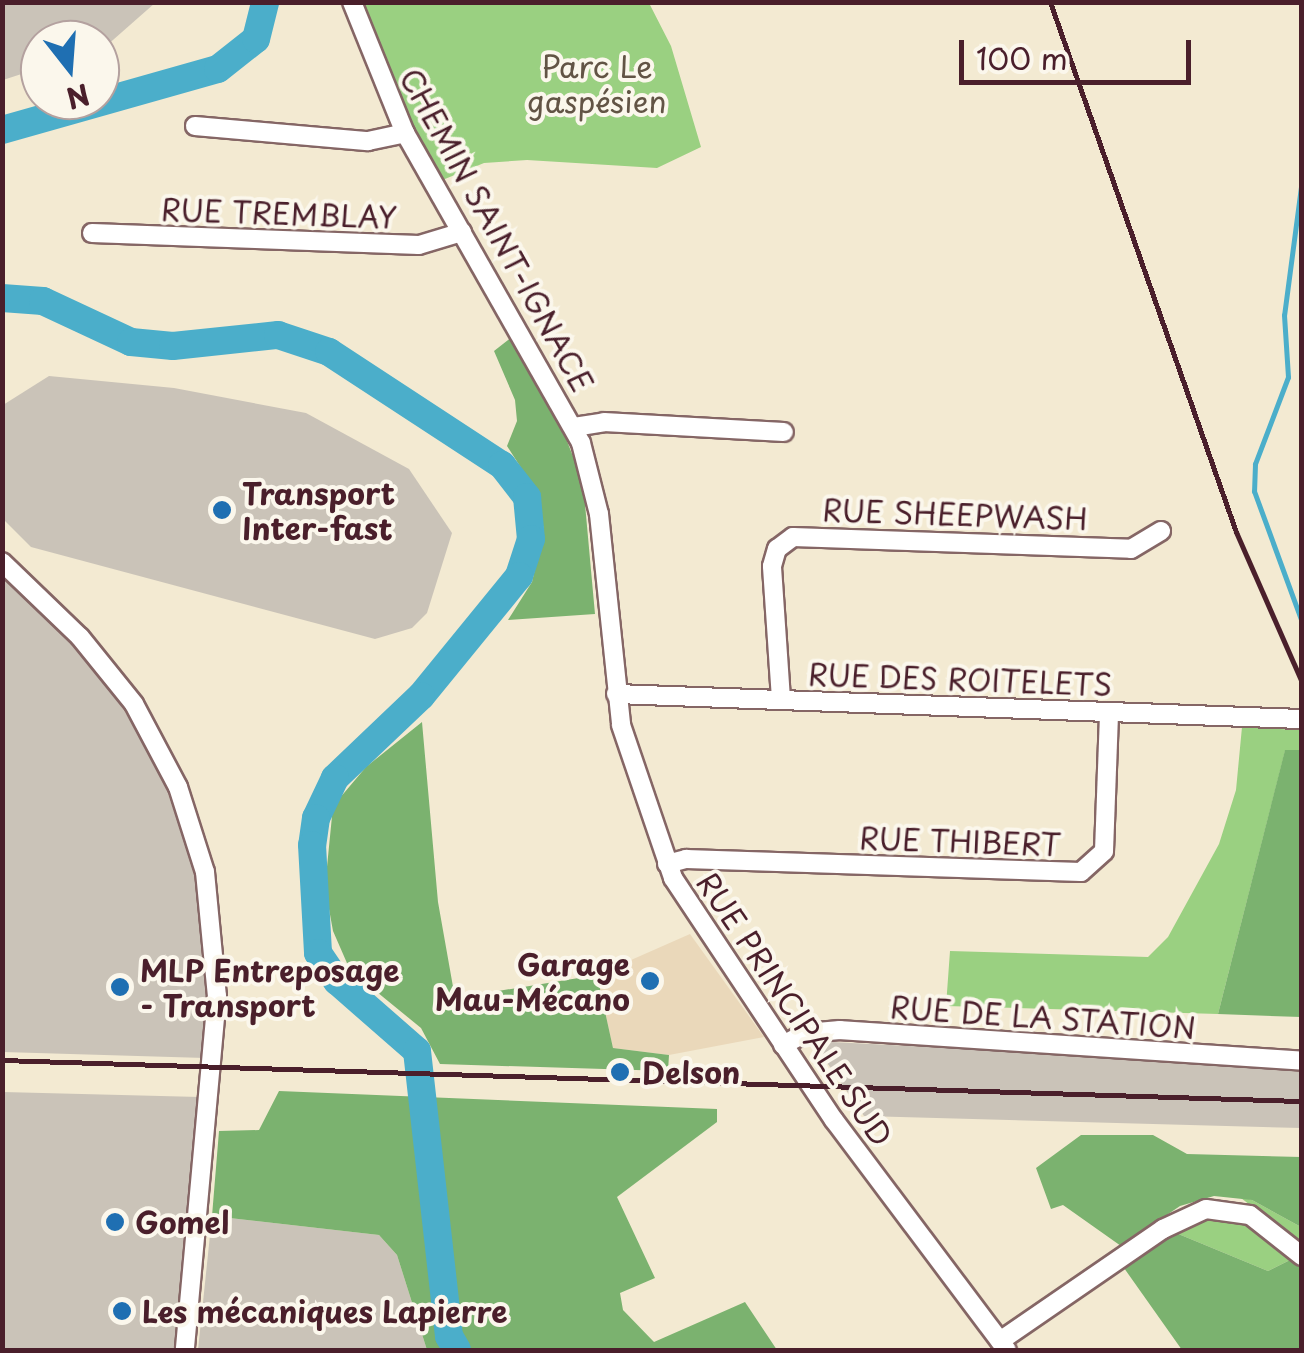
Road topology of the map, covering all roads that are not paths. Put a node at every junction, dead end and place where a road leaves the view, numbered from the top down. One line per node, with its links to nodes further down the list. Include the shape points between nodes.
1 (352, 2): 3 (street, CHEMIN SAINT-IGNACE)
2 (194, 126): 3 (street, via 368,141)
3 (404, 133): 4 (street, CHEMIN SAINT-IGNACE)
4 (462, 232): 5 (street, RUE TREMBLAY, via 419,244); 6 (street, CHEMIN SAINT-IGNACE)
5 (92, 233)
6 (574, 427): 7 (street, via 604,422); 10 (street, RUE PRINCIPALE SUD, via 597,499)
7 (784, 432)
8 (1160, 531): 11 (street, RUE SHEEPWASH, via 1131,548 793,536 777,548 772,566)
9 (2, 562): 19 (street, via 80,637 134,704 178,787 206,872 217,996)
10 (616, 694): 11 (street, RUE DES ROITELETS); 14 (street, RUE PRINCIPALE SUD, via 634,776)
11 (781, 700): 12 (street, RUE DES ROITELETS)
12 (1110, 712): 13 (street, RUE DES ROITELETS); 14 (street, RUE THIBERT, via 1104,850 1082,872 686,859)
13 (1302, 719)
14 (666, 864): 15 (street, RUE PRINCIPALE SUD)
15 (784, 1045): 16 (street, RUE DE LA STATION, via 806,1033 840,1030); 18 (street, RUE PRINCIPALE SUD)
16 (1302, 1061)
17 (1302, 1256): 18 (street, via 1250,1215 1206,1209 1163,1229)
18 (1003, 1346)
19 (186, 1350)

